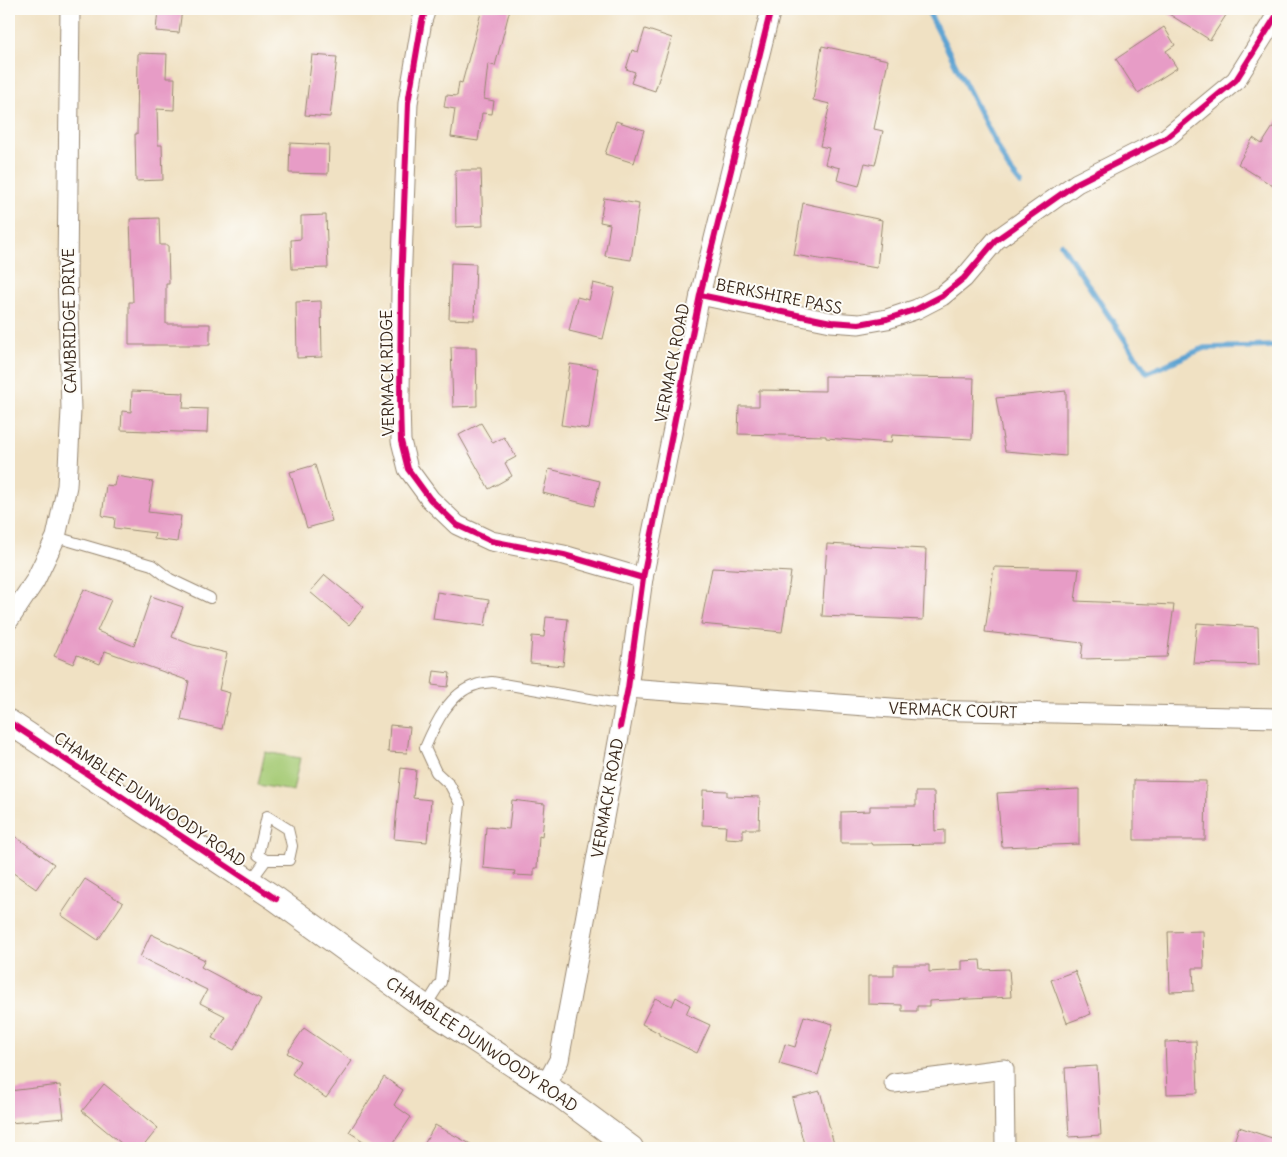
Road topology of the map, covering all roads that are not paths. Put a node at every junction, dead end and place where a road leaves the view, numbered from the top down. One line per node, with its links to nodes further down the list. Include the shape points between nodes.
1 (70, 9): 6 (street, CAMBRIDGE DRIVE, via 67,272 71,410 67,486)
2 (426, 9): 7 (street, VERMACK RIDGE, via 408,103 406,132 400,286 400,403 401,441 408,469 430,499 457,525 474,533 492,541 564,555)
3 (771, 9): 5 (street, VERMACK ROAD)
4 (1278, 13): 5 (street, BERKSHIRE PASS, via 1236,80 1166,138 1077,183 996,240 964,278 942,296 917,309 859,324 831,322)
5 (700, 295): 7 (street, VERMACK ROAD)
6 (56, 537): 8 (lane, via 152,565 170,579); 9 (street, CAMBRIDGE DRIVE, via 34,581)
7 (644, 578): 10 (street, VERMACK ROAD)
8 (210, 598)
9 (9, 620)
10 (626, 697): 11 (street, VERMACK COURT, via 918,710); 15 (lane, via 492,682 474,685 454,698 434,728 426,748 436,772 450,785 460,804 441,982); 17 (street, VERMACK ROAD, via 559,1060)
11 (1278, 718)
12 (9, 722): 14 (street, CHAMBLEE DUNWOODY ROAD)
13 (266, 860): 13 (lane, via 289,860 292,846 288,829 267,816 258,855); 14 (lane)
14 (250, 882): 15 (street, CHAMBLEE DUNWOODY ROAD)
15 (426, 1007): 17 (street, CHAMBLEE DUNWOODY ROAD)
16 (894, 1082): 19 (street, via 1004,1069)
17 (545, 1086): 18 (street, CHAMBLEE DUNWOODY ROAD)
18 (631, 1148)
19 (1005, 1148)

